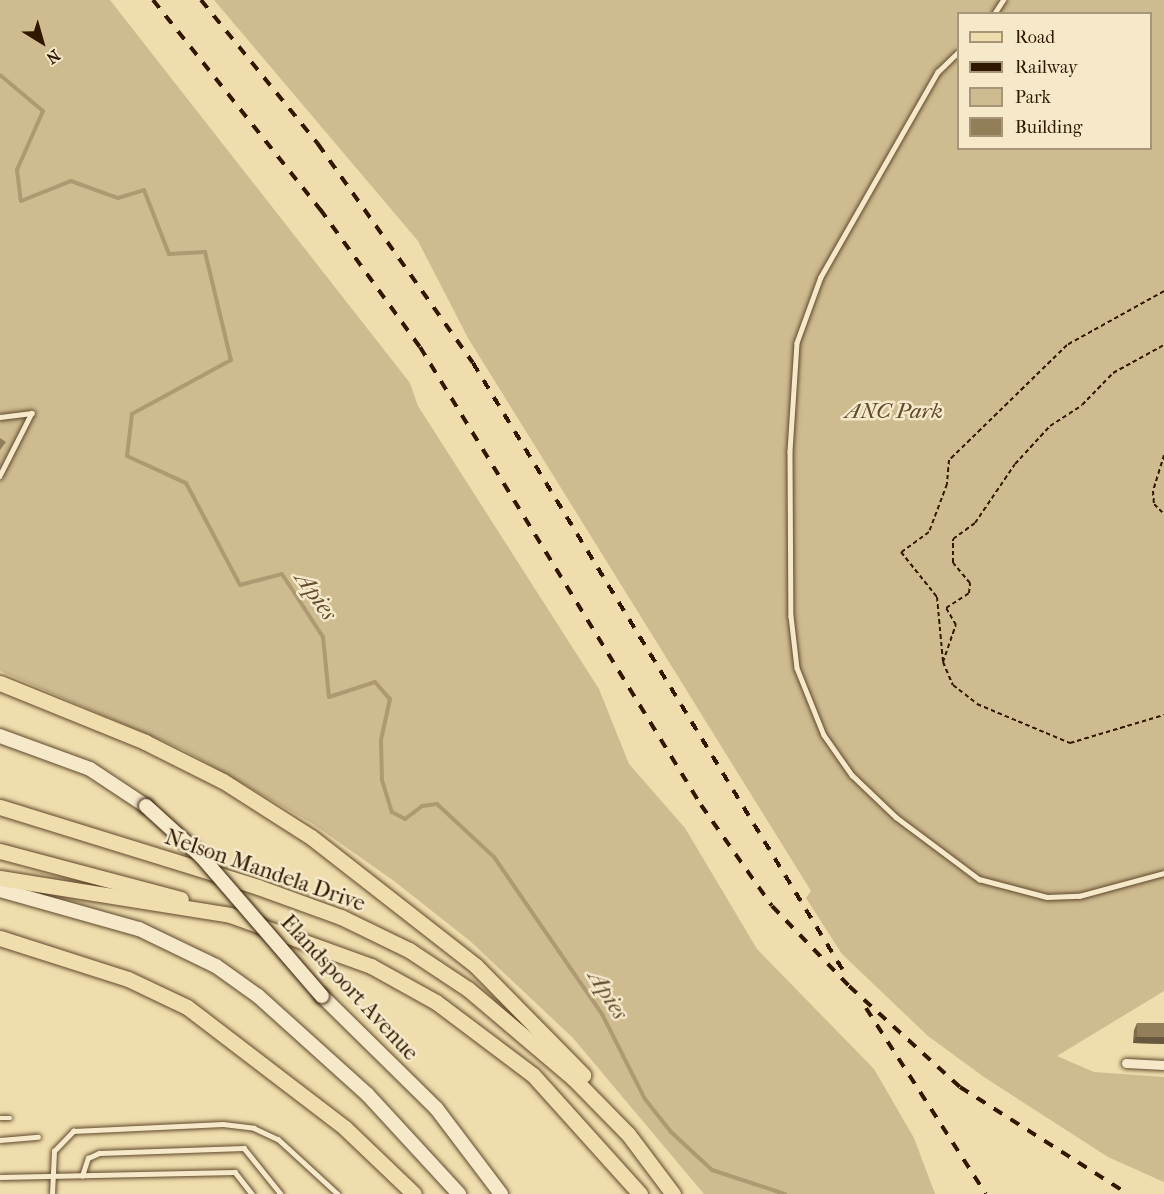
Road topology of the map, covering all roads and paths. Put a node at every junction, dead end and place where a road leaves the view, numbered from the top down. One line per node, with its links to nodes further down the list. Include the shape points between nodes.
1 (957, 54): 14 (lane, via 938,72 821,277 797,343 790,441 791,616 797,668 824,735 852,775 896,817 979,879 1047,897 1079,896)
2 (1164, 291): 8 (path, via 1067,345 949,460 947,484 929,532 901,552 937,597)
3 (1164, 345): 8 (path, via 1113,373 1082,405 1050,426 1015,464 975,524 953,539 953,563 970,583 969,593 946,608 956,625)
4 (0, 417): 6 (lane, via 32,413)
5 (1164, 455): 7 (path, via 1153,491 1154,504)
6 (0, 476)
7 (1164, 514)
8 (944, 662): 10 (path, via 953,685 978,704 1070,743)
9 (0, 683): 23 (main road, via 145,742 223,781 311,837 476,966 585,1077)
10 (1164, 715)
11 (0, 736): 35 (main road, Elandspoort Avenue, bridge, via 90,769 146,806 201,856 322,996 450,1124)
12 (0, 807): 23 (main road, Nelson Mandela Drive, via 268,891 341,917 409,951 531,1040)
13 (0, 851): 17 (main road)
14 (1164, 873)
15 (0, 878): 17 (main road)
16 (0, 890): 34 (main road, via 139,929 216,966 258,996 367,1094)
17 (230, 915): 36 (main road, via 371,966 436,1002 533,1075)
18 (0, 938): 33 (main road, via 128,979 187,1007 336,1120)
19 (1126, 1063): 20 (street)
20 (1164, 1065)
21 (0, 1118): 22 (lane)
22 (10, 1118)
23 (628, 1134): 37 (main road, Nelson Mandela Drive)
24 (38, 1137): 25 (lane)
25 (0, 1140)
26 (82, 1176): 28 (lane); 30 (lane, via 235,1172); 31 (lane, via 88,1158 99,1153 244,1148)
27 (0, 1177): 28 (lane)
28 (51, 1177): 29 (lane); 32 (lane, via 56,1146 77,1130 230,1124 278,1139)
29 (52, 1194)
30 (252, 1194)
31 (281, 1194)
32 (338, 1194)
33 (414, 1194)
34 (459, 1194)
35 (501, 1194)
36 (640, 1194)
37 (674, 1194)

